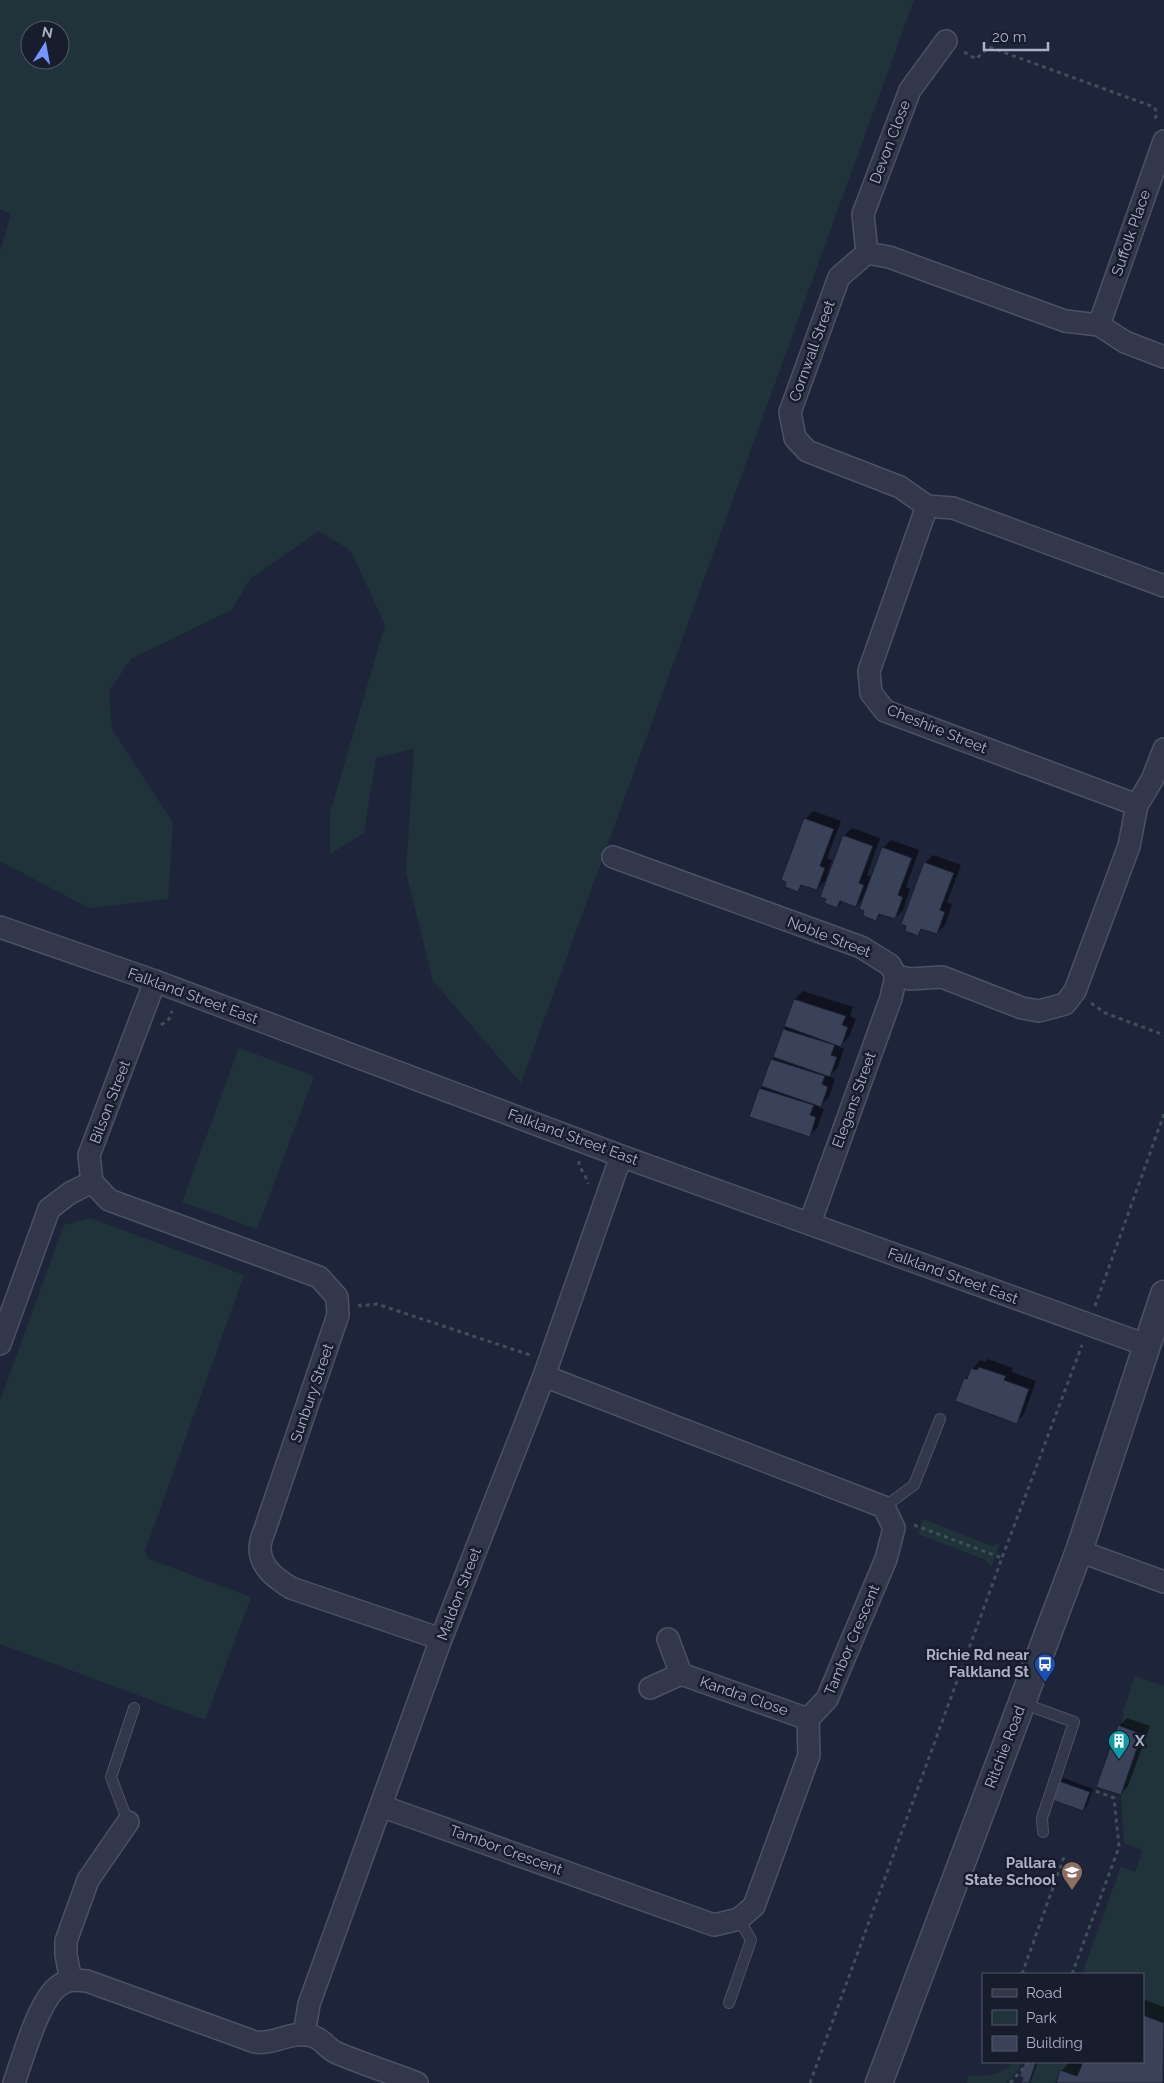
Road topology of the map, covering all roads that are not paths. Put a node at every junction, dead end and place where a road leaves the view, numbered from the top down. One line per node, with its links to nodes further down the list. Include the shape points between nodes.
1 (946, 41): 3 (street, Devon Close, via 910,90 863,214)
2 (1158, 134): 4 (street, Suffolk Place)
3 (867, 253): 4 (street, via 889,256 1066,321); 6 (street, Cornwall Street, via 839,277 790,412 796,438 807,451 900,487)
4 (1099, 325): 5 (street, via 1124,342)
5 (1164, 357)
6 (926, 506): 7 (street, via 953,508); 9 (street, Cheshire Street, via 869,671 871,693 885,711)
7 (1164, 586)
8 (1164, 749): 9 (street, via 1152,780)
9 (1137, 805): 12 (street, via 1129,846 1075,990 1064,1004 1039,1011 1022,1008 942,977 910,979)
10 (613, 857): 12 (street, Noble Street, via 861,947 890,965)
11 (0, 927): 13 (street, Falkland Street East)
12 (896, 976): 16 (street, Elegans Street, via 891,998)
13 (155, 981): 14 (street, Falkland Street East); 15 (street, Bilson Street, via 89,1156)
14 (621, 1156): 16 (street, Falkland Street East); 20 (street, Maldon Street)
15 (92, 1182): 18 (street, via 48,1209); 25 (street, Sunbury Street, via 109,1200 319,1277 337,1296 338,1315 265,1528 260,1548 265,1566 275,1578 292,1588)
16 (810, 1223): 19 (street, Falkland Street East)
17 (1164, 1294): 19 (street, Ritchie Road)
18 (0, 1344)
19 (1146, 1346): 23 (street, Ritchie Road)
20 (540, 1367): 22 (street); 25 (street, Maldon Street)
21 (940, 1419): 22 (lane, via 914,1485)
22 (884, 1507): 31 (street, Tambor Crescent, via 894,1528 886,1559 828,1699)
23 (1079, 1551): 24 (street); 29 (street, Ritchie Road)
24 (1164, 1582)
25 (441, 1639): 32 (street, Maldon Street)
26 (668, 1639): 27 (street, Kandra Close)
27 (681, 1674): 28 (street, Kandra Close); 31 (street, Kandra Close)
28 (650, 1688)
29 (1022, 1703): 34 (lane, via 1074,1722 1042,1818); 41 (street, Ritchie Road)
30 (134, 1708): 33 (lane, via 111,1777)
31 (808, 1719): 35 (street, via 809,1755 754,1906)
32 (381, 1806): 35 (street, Tambor Crescent, via 714,1925); 38 (street, Maldon Street, via 309,2004)
33 (128, 1822): 36 (street, via 88,1880 66,1941)
34 (1043, 1832)
35 (738, 1919): 37 (lane, via 751,1940)
36 (71, 1980): 38 (street, via 86,1981 255,2042); 39 (street, via 60,1984 44,2002)
37 (728, 2003)
38 (304, 2035): 40 (street, via 318,2038 336,2053)
39 (14, 2083)
40 (417, 2083)
41 (879, 2083)

